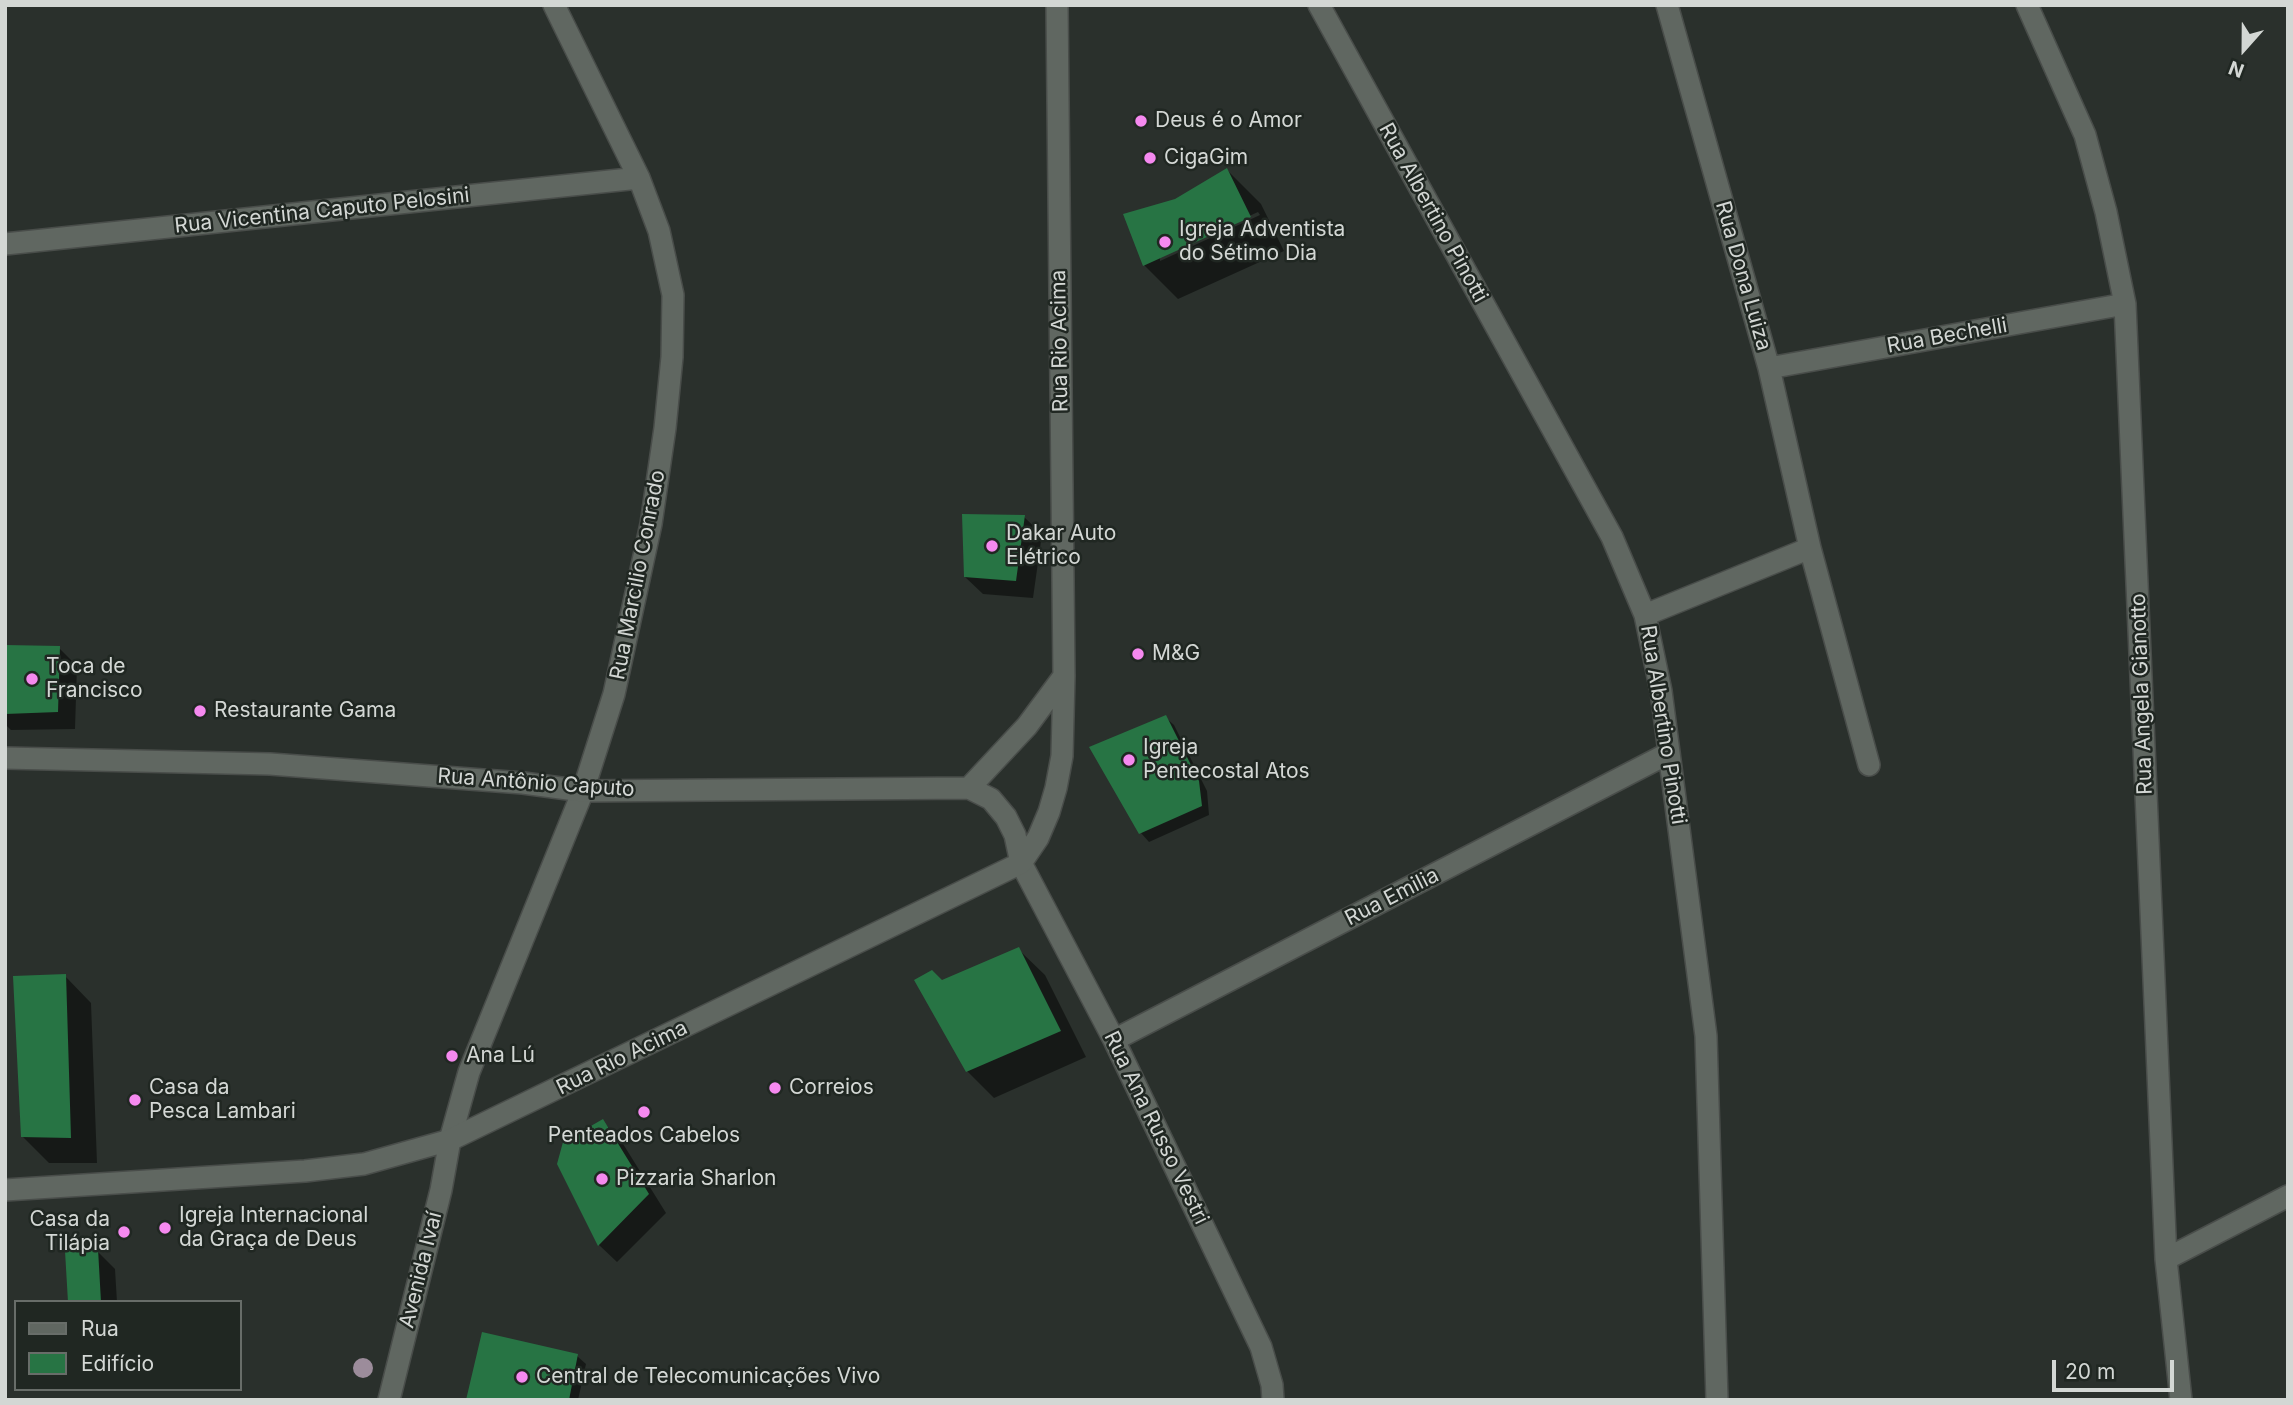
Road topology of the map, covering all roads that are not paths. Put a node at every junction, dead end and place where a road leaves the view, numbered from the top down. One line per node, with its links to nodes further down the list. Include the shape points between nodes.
1 (554, 5): 6 (street, Rua Marcilio Conrado)
2 (1057, 5): 12 (street, Rua Rio Acima)
3 (1319, 5): 11 (street, Rua Albertino Pinotti, via 1612,537)
4 (1667, 5): 9 (street, Rua Dona Luiza)
5 (2027, 5): 8 (street, Rua Angela Gianotto, via 2085,135)
6 (639, 178): 7 (street, Rua Vicentina Caputo Pelosini); 17 (street, Rua Marcilio Conrado, via 659,231 674,295 672,357 653,510 634,609 614,694)
7 (5, 244)
8 (2125, 304): 9 (street, Rua Bechelli); 23 (street, Rua Angela Gianotto)
9 (1769, 368): 10 (street, Rua Dona Luiza)
10 (1810, 548): 11 (street); 15 (street, Rua Dona Luiza)
11 (1645, 615): 13 (street, Rua Albertino Pinotti)
12 (1064, 676): 16 (street, via 1027,726); 18 (street, Rua Rio Acima, via 1062,756 1056,788 1038,838)
13 (1669, 753): 19 (street, Rua Emilia); 26 (street, Rua Albertino Pinotti, via 1706,1036)
14 (5, 758): 17 (street, Rua Antônio Caputo, via 270,764)
15 (1868, 765)
16 (969, 788): 17 (street, Rua Antônio Caputo); 18 (street, via 991,799 1006,817)
17 (583, 790): 20 (street, Rua Marcilio Conrado, via 468,1072)
18 (1021, 863): 19 (street, Rua Ana Russo Vestri); 20 (street, Rua Rio Acima)
19 (1114, 1040): 25 (street, Rua Ana Russo Vestri, via 1261,1346)
20 (450, 1140): 21 (street, Rua Rio Acima, via 364,1164 305,1171); 24 (street, Avenida Ivaí)
21 (5, 1190)
22 (2288, 1196): 23 (street)
23 (2166, 1259): 27 (street, Rua Angela Gianotto)
24 (389, 1400)
25 (1273, 1400)
26 (1717, 1400)
27 (2181, 1400)

